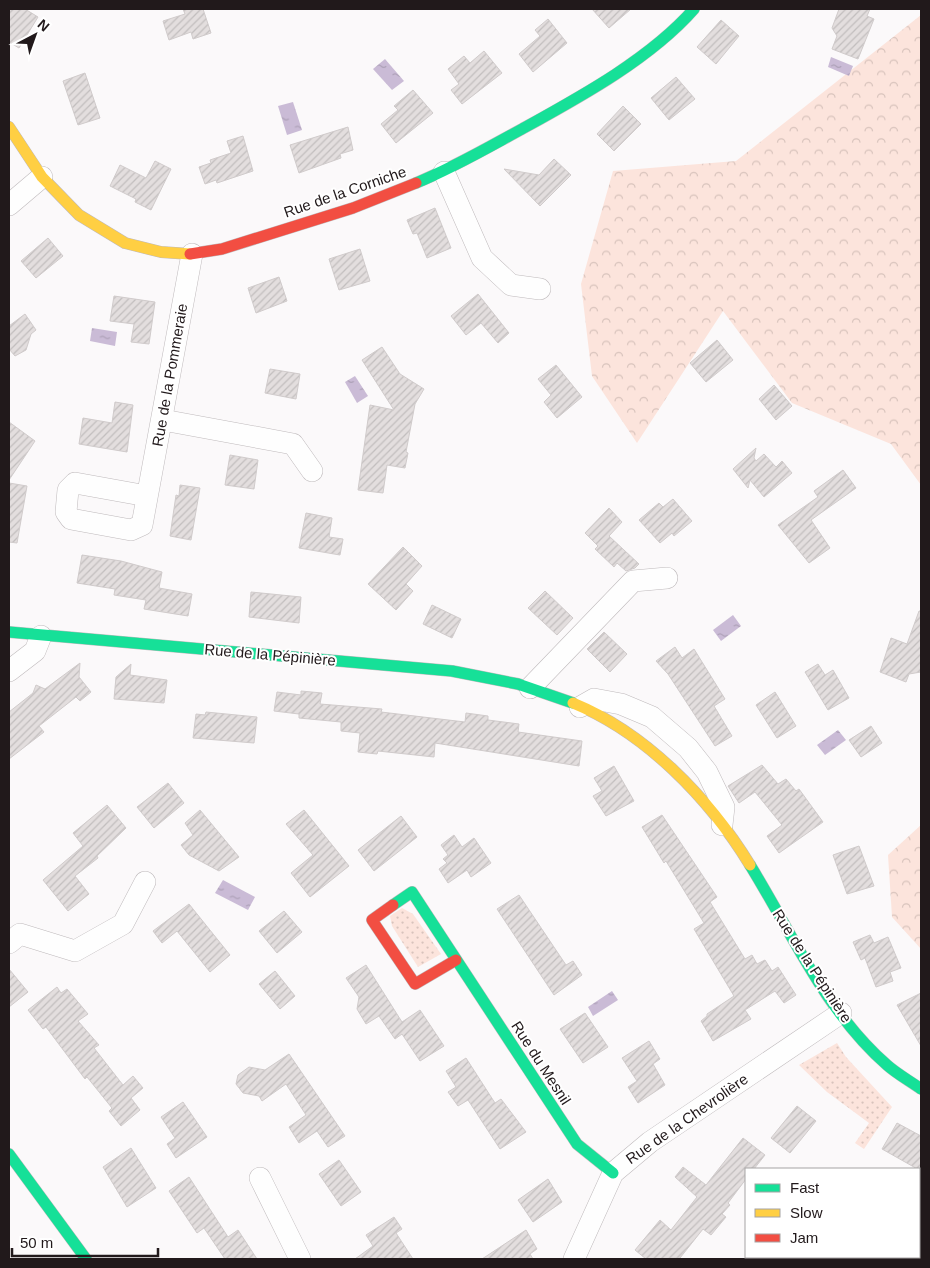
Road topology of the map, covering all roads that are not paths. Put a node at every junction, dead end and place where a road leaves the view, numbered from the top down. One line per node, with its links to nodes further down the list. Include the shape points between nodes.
1 (694, 9): 3 (street, Rue de la Corniche, via 680,25 598,87)
2 (9, 127): 4 (street, Rue de la Corniche)
3 (444, 172): 6 (street, Rue de la Corniche, via 353,208 222,249); 7 (street, via 482,258 511,285)
4 (42, 177): 5 (street); 6 (street, Rue de la Corniche, via 79,215 125,243 161,252)
5 (9, 205)
6 (192, 254): 8 (street, Rue de la Pommeraie)
7 (540, 289)
8 (163, 420): 9 (street, via 293,444); 10 (street, Rue de la Pommeraie)
9 (312, 471)
10 (147, 496)
11 (667, 578): 15 (street, via 634,581)
12 (9, 632): 13 (street, Rue de la Pépinière)
13 (42, 636): 14 (street, via 34,651); 15 (street, Rue de la Pépinière, via 490,676)
14 (9, 671)
15 (530, 688): 16 (street, Rue de la Pépinière)
16 (580, 706): 17 (street, Rue de la Pépinière, via 622,729 653,753); 17 (street, via 594,699 621,704 652,717 688,748 707,772 724,807)
17 (722, 825): 21 (street, Rue de la Pépinière)
18 (145, 882): 19 (street, via 123,924 75,951 20,934)
19 (9, 943)
20 (456, 960): 20 (street, Rue du Mesnil, via 415,984 372,920 412,892); 24 (street, Rue du Mesnil, via 577,1144)
21 (841, 1013): 22 (street, Rue de la Pépinière, via 868,1049); 24 (street, Rue de la Chevrolière, via 650,1142)
22 (921, 1090)
23 (9, 1154): 26 (street)
24 (613, 1173): 28 (street, Rue de la Chevrolière)
25 (260, 1178): 27 (street)
26 (81, 1258)
27 (300, 1259)
28 (574, 1259)

